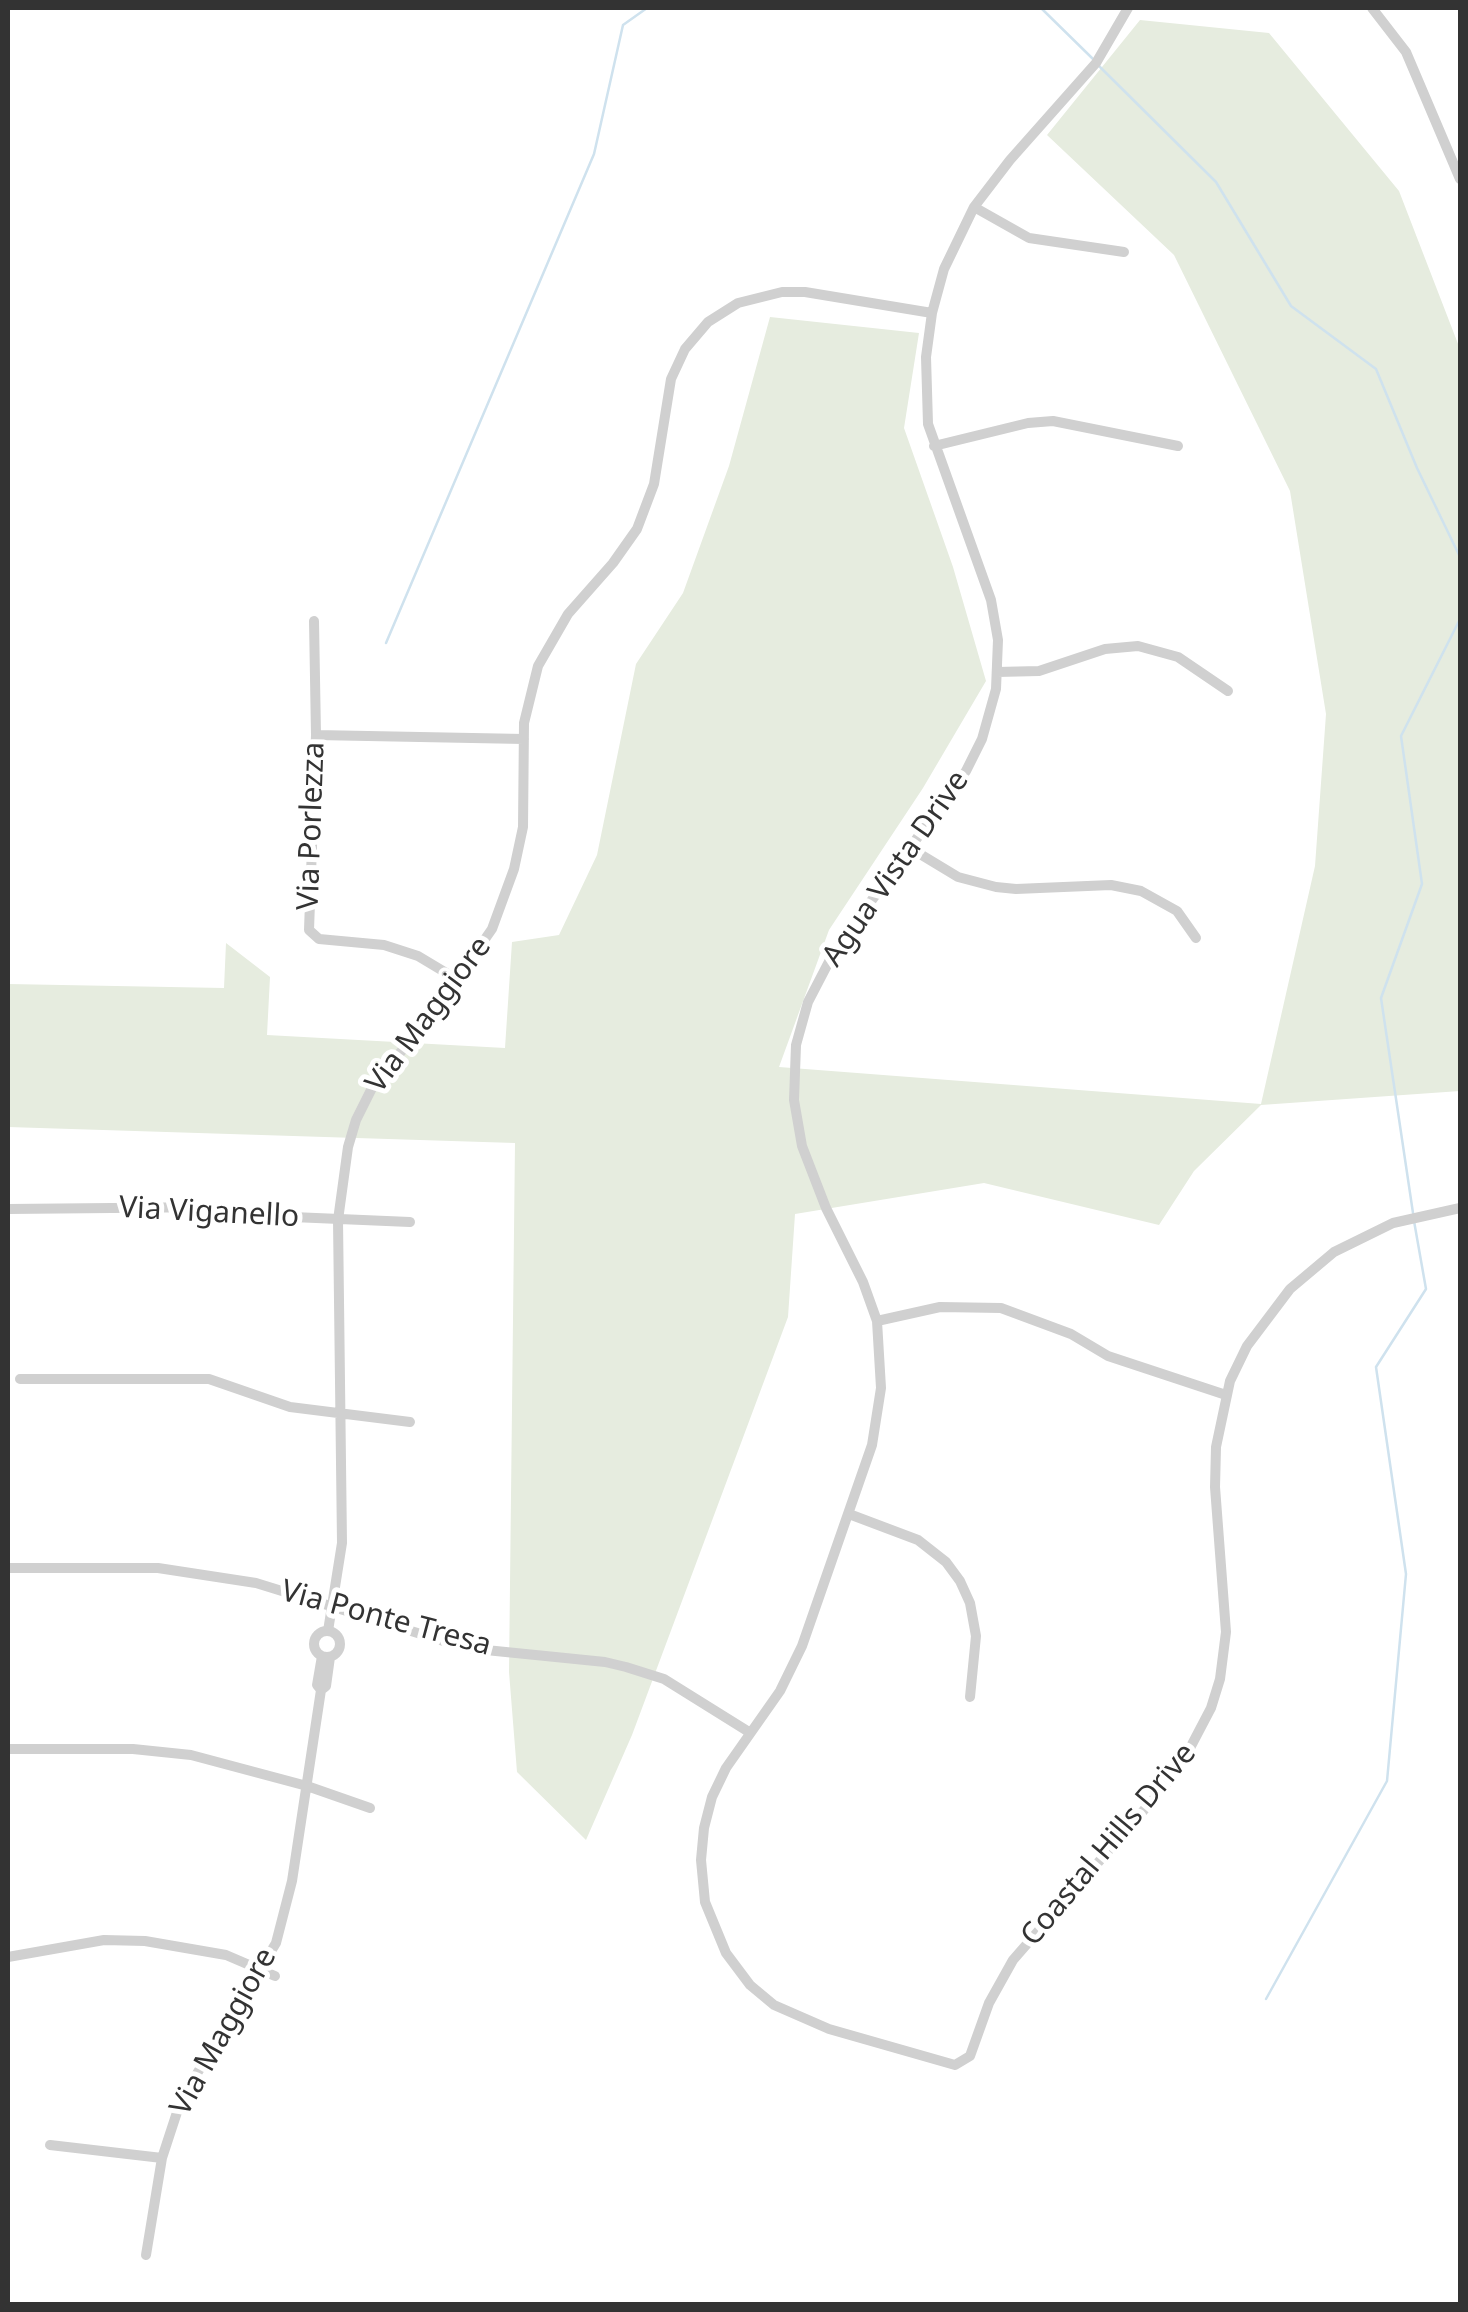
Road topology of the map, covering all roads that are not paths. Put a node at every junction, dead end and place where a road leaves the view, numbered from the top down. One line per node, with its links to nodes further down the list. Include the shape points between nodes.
1 (1128, 8): 4 (street, Agua Vista Drive, via 1096,64)
2 (1372, 8): 3 (street, via 1406,52)
3 (1460, 179)
4 (974, 208): 5 (street, via 1030,238); 6 (street, Agua Vista Drive, via 948,258)
5 (1124, 252)
6 (932, 313): 7 (street, Agua Vista Drive, via 925,380); 13 (street, Via Maggiore, via 782,292 738,303 700,330 670,380 643,517 553,636 530,692)
7 (934, 446): 8 (street, via 1053,421); 10 (street, Agua Vista Drive, via 992,600)
8 (1178, 446)
9 (314, 621): 12 (street, Via Porlezza)
10 (998, 672): 11 (street, via 1039,671 1105,649 1138,646 1178,657); 14 (street, Agua Vista Drive, via 975,756)
11 (1228, 692)
12 (316, 735): 13 (street); 16 (street, Via Porlezza, via 309,930 319,939 418,956)
13 (524, 739): 16 (street, Via Maggiore, via 523,827 514,869 492,929)
14 (910, 848): 15 (street, via 981,884 1141,891 1168,904); 21 (street, Agua Vista Drive, via 816,984 793,1072 808,1166)
15 (1196, 938)
16 (458, 980): 19 (street, Via Maggiore, via 362,1106 348,1147)
17 (1460, 1208): 23 (street, Coastal Hills Drive, via 1370,1232 1314,1268 1257,1329)
18 (8, 1209): 19 (street, Via Viganello, via 216,1207)
19 (338, 1220): 20 (street, Via Viganello); 24 (street, Via Maggiore)
20 (410, 1222)
21 (877, 1321): 23 (street, via 940,1307 1001,1308 1108,1356); 26 (street, Agua Vista Drive, via 879,1417)
22 (20, 1380): 24 (street, via 209,1380 290,1407)
23 (1226, 1394): 39 (street, Coastal Hills Drive, via 1215,1460 1225,1647 1212,1708 1178,1772 1014,1960)
24 (341, 1412): 25 (street); 28 (street, Via Maggiore, via 342,1543)
25 (410, 1422)
26 (849, 1514): 31 (street, via 918,1540 954,1572 975,1625); 32 (street, Agua Vista Drive, via 802,1646)
27 (8, 1568): 28 (street, Via Ponte Tresa, via 173,1570 256,1583)
28 (331, 1605): 29 (street, Via Maggiore); 32 (street, Via Ponte Tresa, via 466,1648 605,1662 664,1678)
29 (328, 1631): 30 (street, via 340,1641); 30 (street, via 315,1639 316,1651)
30 (326, 1656): 34 (street, Via Maggiore)
31 (970, 1697)
32 (749, 1732): 39 (street, Agua Vista Drive, via 712,1797 702,1844 705,1902 734,1966 798,2018)
33 (8, 1749): 34 (street, via 178,1753)
34 (307, 1786): 35 (street); 37 (street, Via Maggiore, via 292,1881 276,1943)
35 (370, 1808)
36 (8, 1956): 37 (street, via 104,1940 145,1941 226,1955)
37 (260, 1970): 38 (street); 41 (street, Via Maggiore, via 181,2100)
38 (276, 1976)
39 (962, 2063)
40 (50, 2145): 41 (street)
41 (162, 2158): 42 (street, Via Maggiore)
42 (146, 2255)

